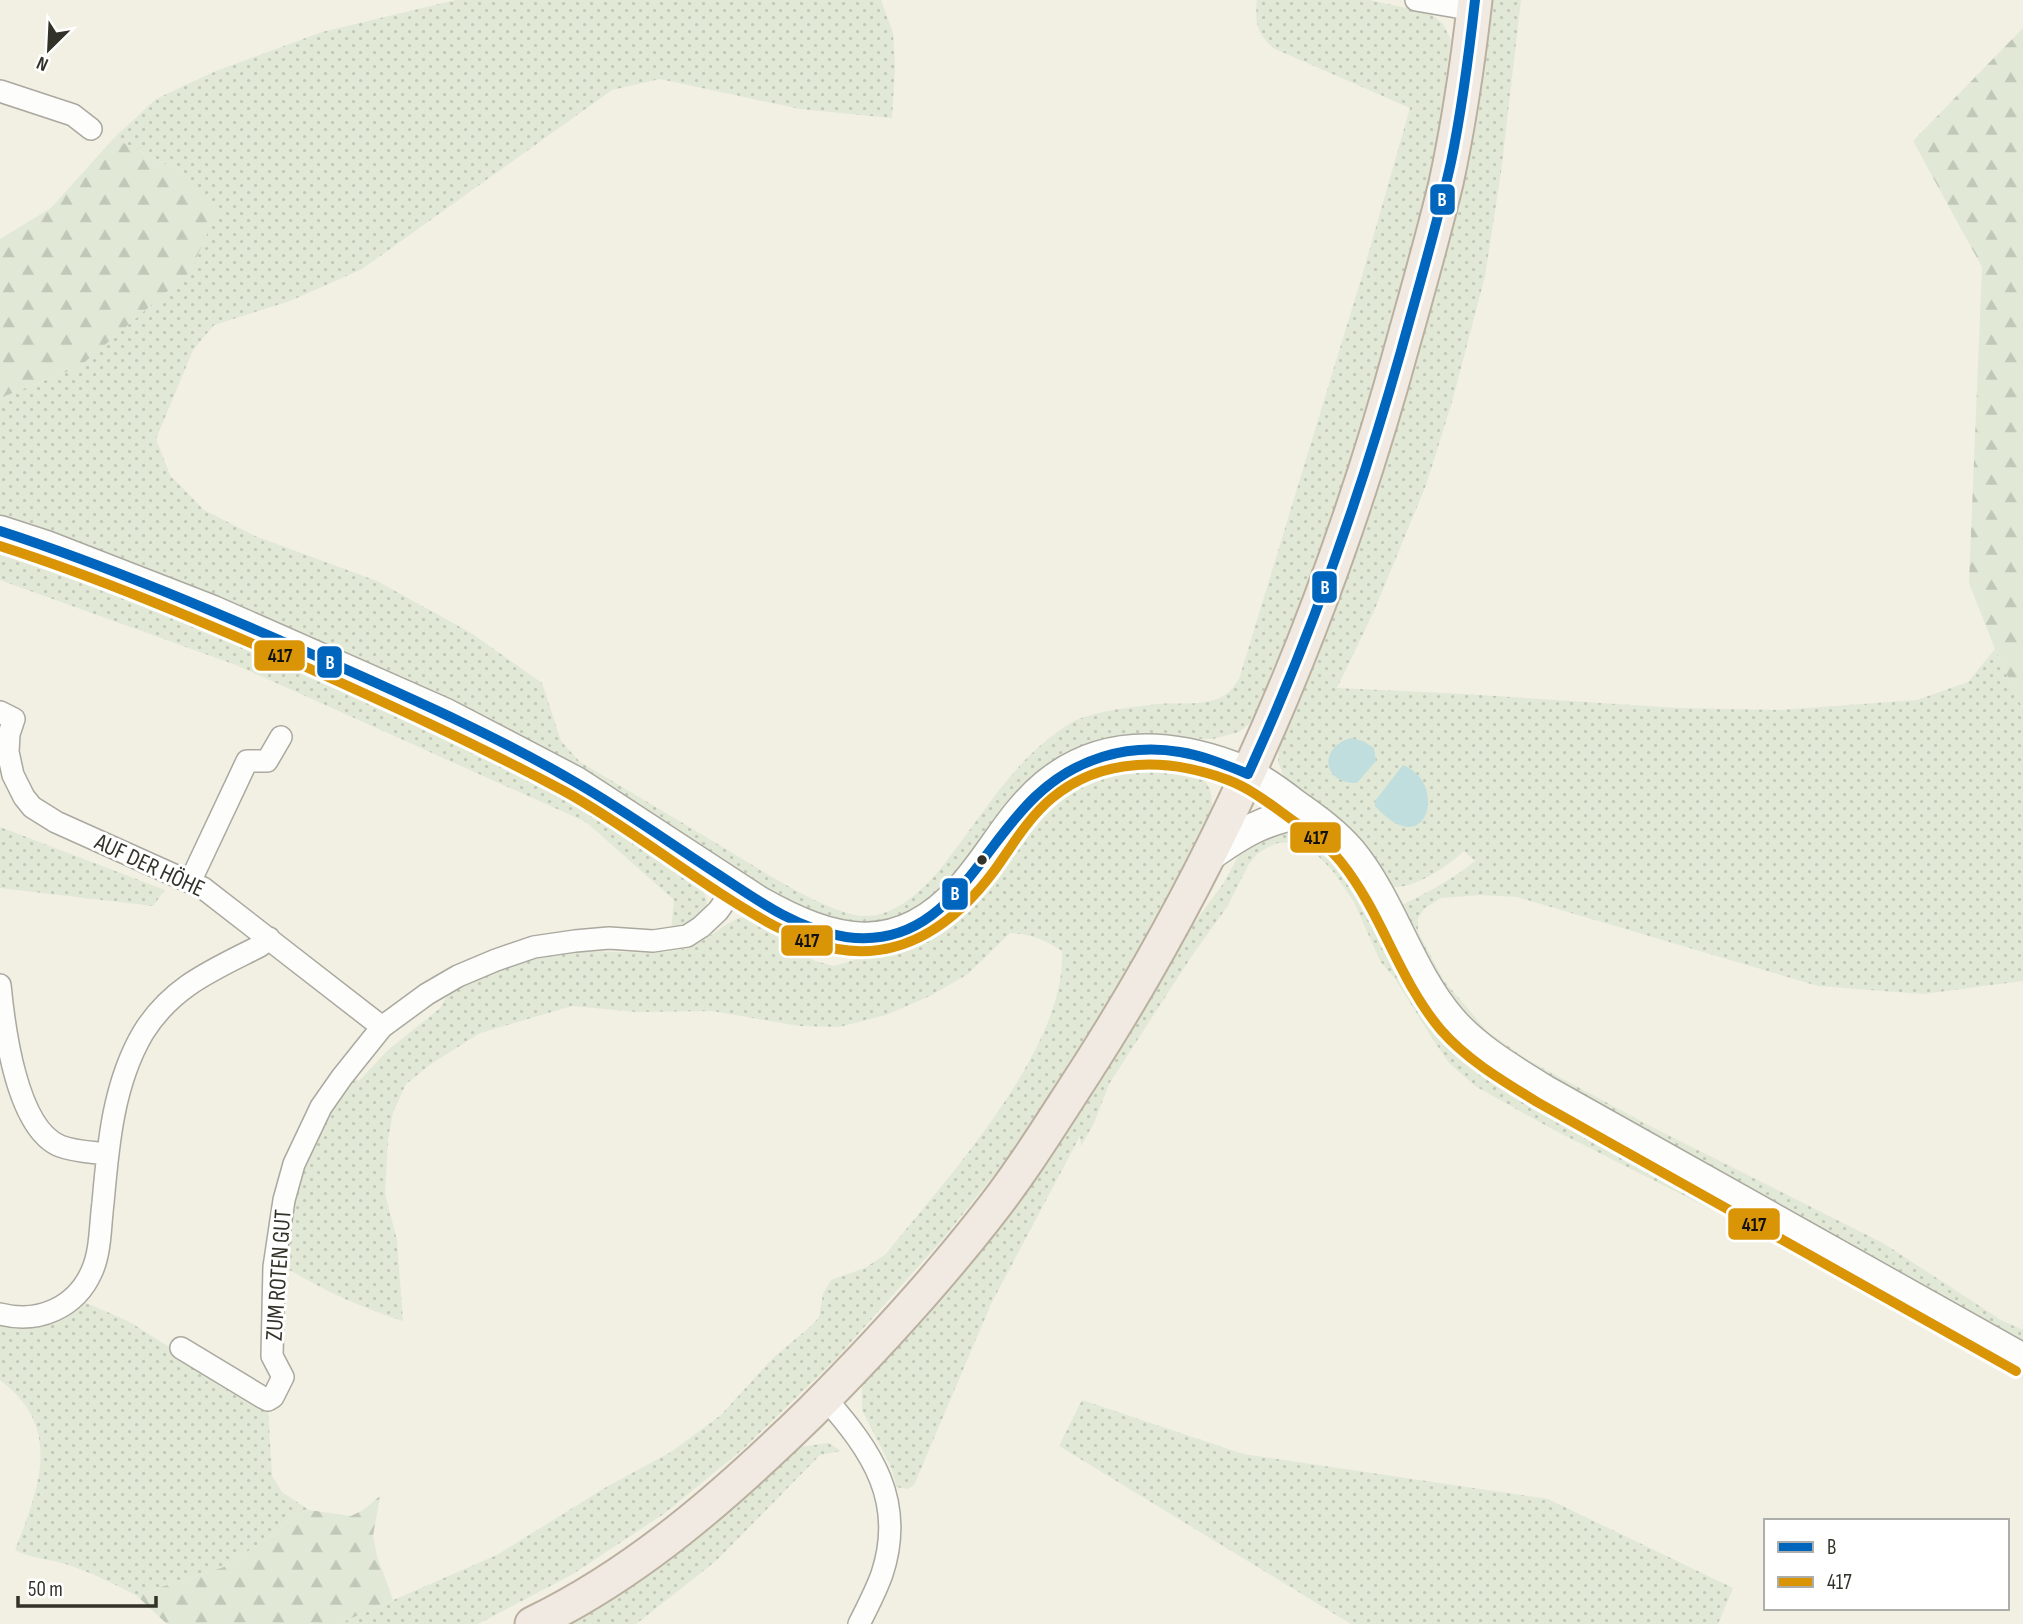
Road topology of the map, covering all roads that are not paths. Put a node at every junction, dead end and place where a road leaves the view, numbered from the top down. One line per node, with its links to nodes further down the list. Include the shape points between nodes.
1 (1416, 0): 2 (street)
2 (1475, 5): 8 (main road, via 1446,181 1385,407 1319,602)
3 (0, 91): 4 (street, via 73,115)
4 (90, 129)
5 (0, 531): 12 (street, via 213,611 446,714 576,782)
6 (0, 712): 11 (street, AUF DER HÖHE, via 15,719 8,752 13,775 32,807)
7 (281, 737): 11 (street, via 267,761 247,761)
8 (1248, 774): 9 (street); 10 (main road); 12 (street, via 1187,753 1119,750 1097,756 1044,786 962,888 929,916 890,936 870,939 829,934 785,916)
9 (1305, 812): 10 (street, via 1274,818); 19 (street, via 1350,852 1452,1022 1496,1059)
10 (1209, 856): 20 (main road, via 1103,1044 996,1204 916,1301)
11 (190, 882): 13 (street, AUF DER HÖHE)
12 (735, 887): 15 (street, via 718,911 687,936 653,941 609,938 534,947 458,976)
13 (269, 938): 15 (street, AUF DER HÖHE); 16 (street, via 194,980 170,997 154,1018 134,1052 118,1098)
14 (0, 985): 16 (street, via 5,1035 35,1123 59,1146)
15 (382, 1027): 18 (street, ZUM ROTEN GUT, via 321,1107 294,1164 276,1242 272,1356 283,1377 273,1397 262,1397)
16 (108, 1154): 17 (street, via 93,1271 69,1303 45,1314)
17 (0, 1314)
18 (181, 1348)
19 (2023, 1359)
20 (825, 1398): 21 (main road, via 722,1496 672,1536 619,1574); 22 (street, via 872,1462 890,1508 890,1543)
21 (532, 1624)
22 (859, 1624)

